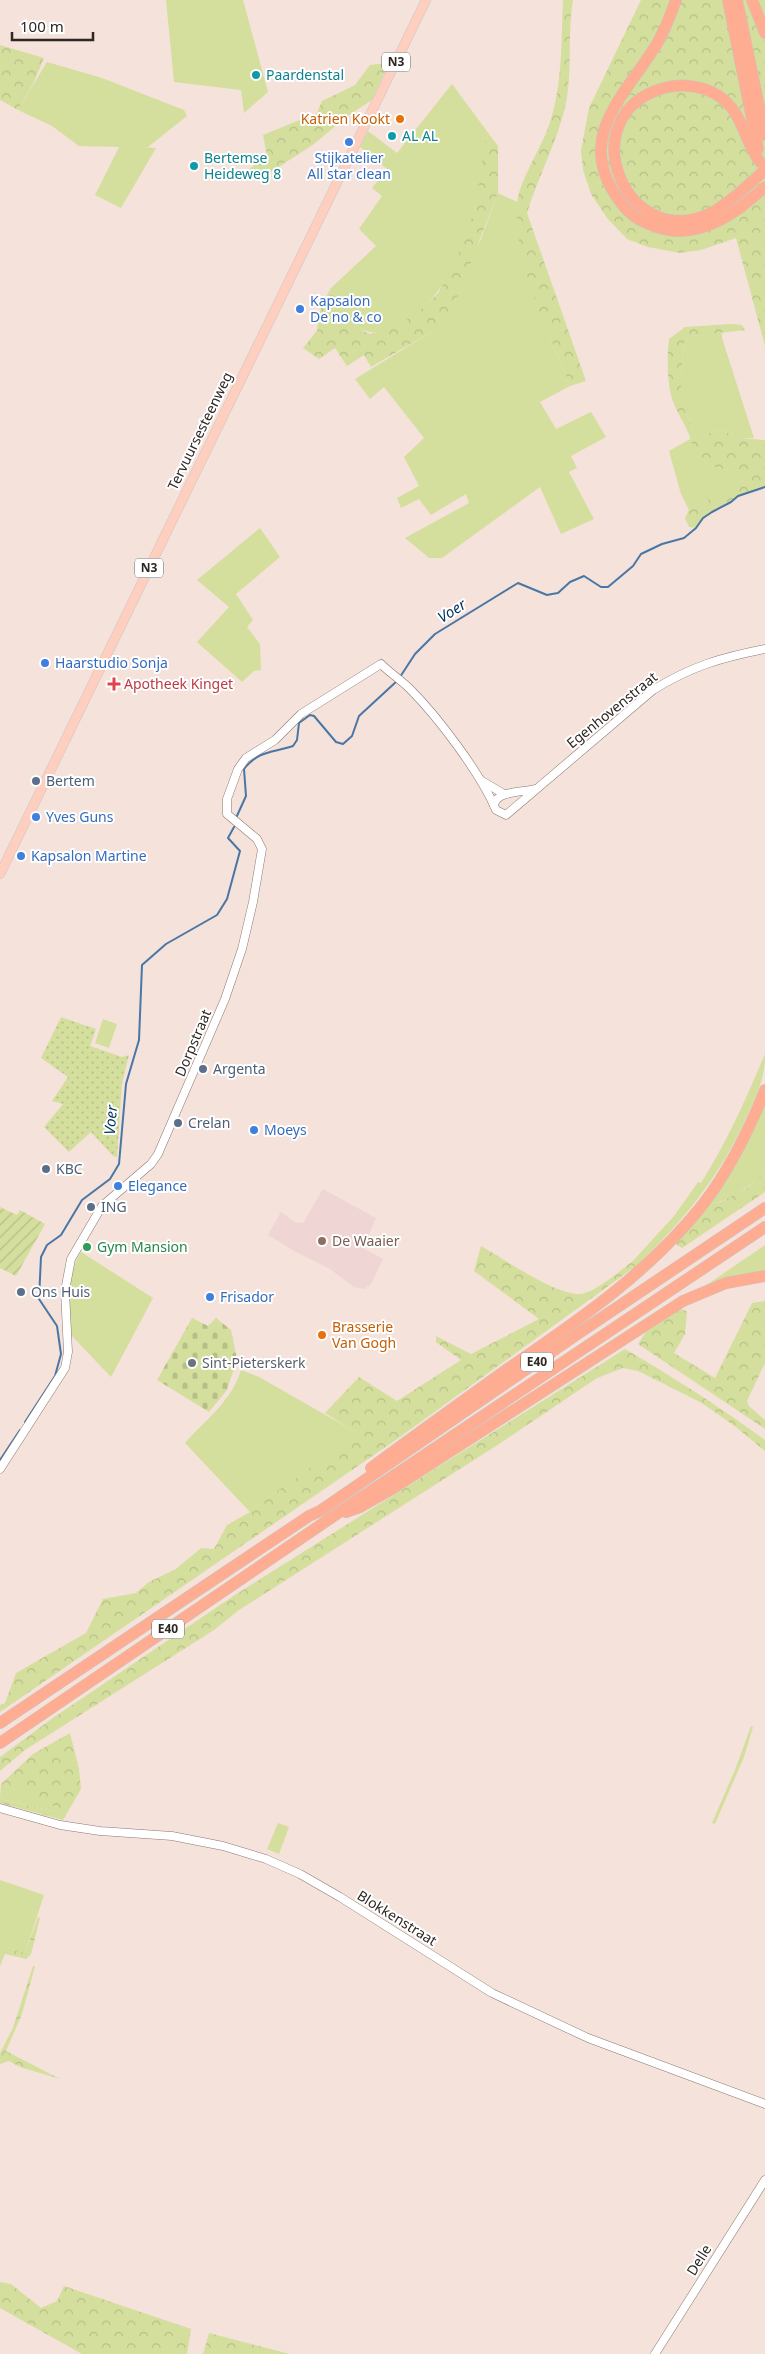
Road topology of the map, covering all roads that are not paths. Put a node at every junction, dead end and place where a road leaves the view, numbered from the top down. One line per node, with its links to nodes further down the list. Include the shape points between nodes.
1 (426, 0): 17 (main road, Tervuursesteenweg / N3)
2 (676, 0): 9 (highway, bridge, via 658,41 607,120 601,140 607,181 628,212 641,221 673,232 705,228 723,220)
3 (728, 0): 8 (highway)
4 (737, 0): 7 (highway)
5 (752, 0): 6 (highway)
6 (765, 33)
7 (765, 135)
8 (763, 166): 8 (highway, bridge, via 738,194 713,211 700,217 672,219 647,210 629,196 615,169 614,143 619,126 633,105 655,90 684,85 719,96 734,111 745,129 753,153); 10 (highway)
9 (765, 186)
10 (765, 190)
11 (765, 649): 13 (street, Egenhovenstraat, via 720,658 677,675 653,690)
12 (477, 775): 14 (street); 15 (street); 22 (street, Dorpstraat, via 426,707 381,664 300,716 275,740 246,758 226,801 227,814 259,841 262,855 233,978 156,1156 102,1206 71,1259 65,1291 66,1365)
13 (539, 787): 14 (street, Egenhovenstraat); 16 (street, Egenhovenstraat)
14 (505, 795): 15 (street, via 498,797); 16 (street, via 514,801)
15 (494, 805): 16 (street, via 503,815)
16 (513, 810)
17 (0, 874)
18 (765, 1090): 24 (highway, via 742,1141 715,1188 655,1257 568,1327 317,1506)
19 (765, 1208): 24 (highway, E40, via 320,1511)
20 (765, 1227): 23 (highway, E40)
21 (765, 1276): 23 (highway, via 726,1283 683,1301 392,1489 360,1508)
22 (0, 1469)
23 (337, 1515): 26 (highway, E40)
24 (308, 1516): 25 (highway, E40)
25 (0, 1723)
26 (0, 1742)
27 (0, 1808): 28 (street, Blokkenstraat, via 52,1823 100,1831 172,1836 266,1859 340,1897 492,1993 588,2038)
28 (765, 2104)
29 (765, 2180): 30 (street, Delle)
30 (655, 2354)

